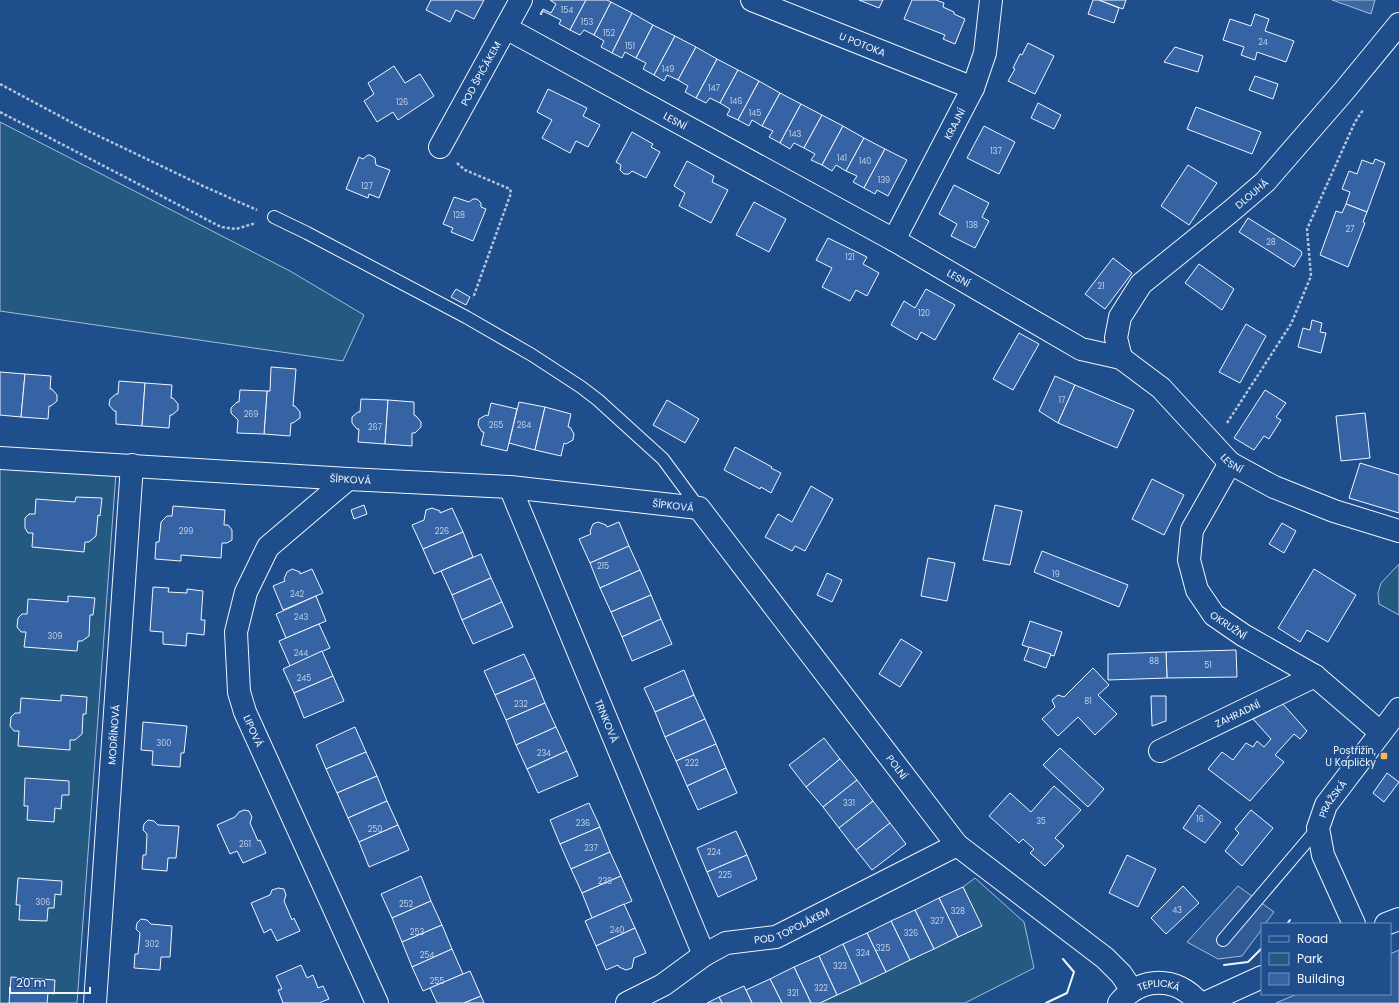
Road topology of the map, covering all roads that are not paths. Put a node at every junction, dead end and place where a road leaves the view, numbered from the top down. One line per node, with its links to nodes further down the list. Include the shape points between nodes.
1 (522, 0): 5 (street, POD ŠPIČÁKEM)
2 (752, 0): 6 (street, U POTOKA)
3 (991, 0): 6 (street, KRAJNÍ, via 985,53)
4 (1399, 24): 10 (street, DLOUHÁ, via 1265,182 1141,284 1120,317 1116,338)
5 (506, 28): 7 (street, POD ŠPIČÁKEM); 9 (street, LESNÍ)
6 (974, 88): 9 (street, KRAJNÍ)
7 (440, 147)
8 (274, 217): 16 (lane, via 466,317 581,386 663,459)
9 (894, 240): 10 (street, LESNÍ, via 1081,349)
10 (1120, 358): 12 (street, LESNÍ, via 1161,388)
11 (0, 458): 13 (street, ŠÍPKOVÁ)
12 (1230, 463): 17 (street, LESNÍ, via 1274,487 1334,511); 18 (street, OKRUŽNÍ, via 1192,530 1189,560 1197,590 1214,615 1243,635)
13 (132, 465): 14 (street, ŠÍPKOVÁ); 31 (street, MODŘÍNOVÁ)
14 (348, 479): 15 (street, ŠÍPKOVÁ); 32 (street, LIPOVÁ, via 268,547 246,592 236,639 239,692 246,712)
15 (510, 487): 16 (street, ŠÍPKOVÁ); 28 (street, TRNKOVÁ)
16 (699, 508): 23 (street, POLNÍ)
17 (1399, 531)
18 (1315, 676): 20 (street, OKRUŽNÍ); 21 (street, ZAHRADNÍ)
19 (1399, 709): 20 (street, PRAŽSKÁ)
20 (1380, 732): 22 (street, PRAŽSKÁ, via 1326,804)
21 (1160, 751)
22 (1318, 828): 25 (street, PRAŽSKÁ, via 1323,855); 27 (lane)
23 (957, 846): 28 (street, POD TOPOLÁKEM, via 776,937 726,943); 30 (street, POLNÍ, via 1105,958 1122,974)
24 (1399, 919): 26 (street)
25 (1354, 923)
26 (1389, 923)
27 (1223, 940)
28 (704, 955): 33 (street, POD TOPOLÁKEM, via 663,985)
29 (1261, 978): 35 (street)
30 (1126, 996): 34 (street, TEPLICKÁ, via 1151,983 1168,983 1186,990)
31 (95, 1003)
32 (377, 1003)
33 (627, 1003)
34 (1199, 1003)
35 (1205, 1003)

